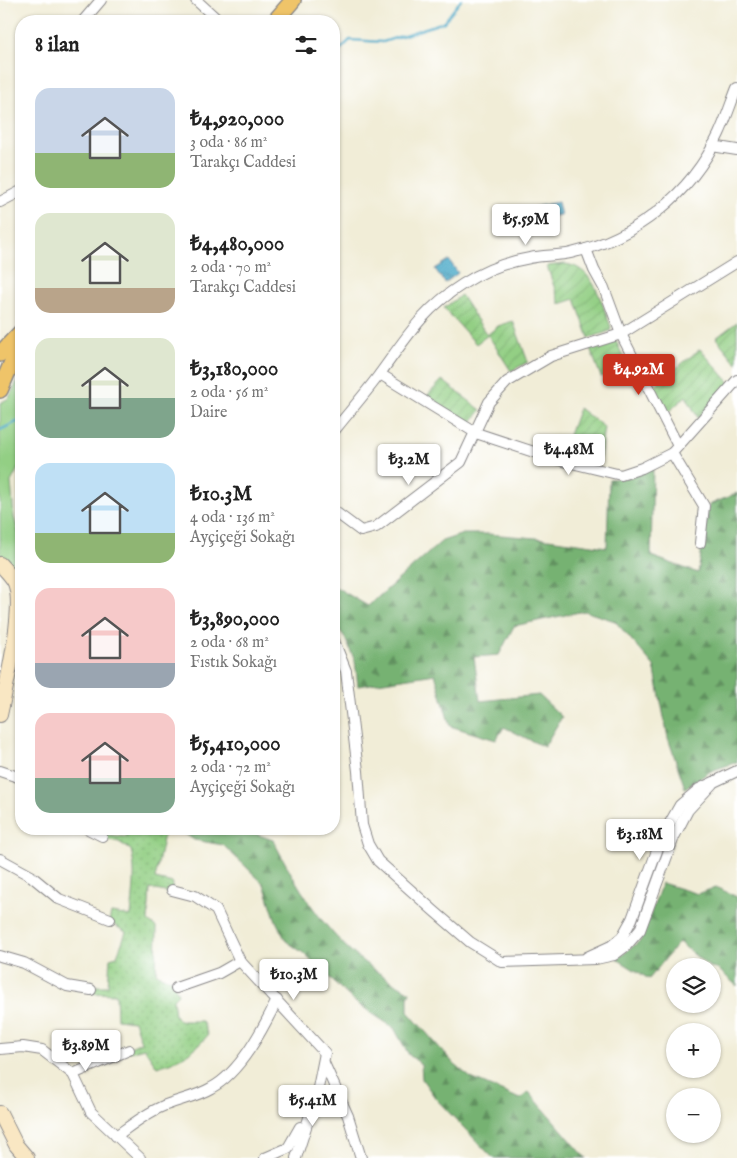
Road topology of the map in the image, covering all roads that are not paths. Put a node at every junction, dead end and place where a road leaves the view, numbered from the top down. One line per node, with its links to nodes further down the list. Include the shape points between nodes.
1 (101, 0): 5 (street)
2 (196, 0): 6 (street)
3 (293, 0): 7 (main road)
4 (304, 0): 8 (main road)
5 (88, 15)
6 (212, 15)
7 (280, 15)
8 (292, 15)
9 (737, 88): 10 (street)
10 (712, 146): 11 (street); 14 (street, via 696,174 638,227)
11 (737, 150)
12 (15, 194): 13 (street)
13 (0, 202)
14 (586, 248): 16 (street); 20 (street, via 494,268 463,284 410,329)
15 (737, 262): 16 (street)
16 (621, 334): 24 (street, via 551,356 513,378 490,402); 25 (street)
17 (15, 338): 18 (main road)
18 (0, 354)
19 (15, 358): 21 (main road)
20 (380, 374): 23 (street); 24 (street)
21 (2, 379)
22 (737, 380): 25 (street)
23 (340, 424)
24 (476, 433): 25 (street, via 555,459 621,475); 26 (street, via 461,462 376,527 361,531)
25 (675, 450): 27 (street, via 704,506)
26 (340, 516)
27 (700, 543)
28 (0, 564): 29 (street)
29 (15, 577)
30 (15, 628): 32 (street)
31 (340, 656): 34 (street, via 350,696 362,825 368,844 378,861 434,911 492,958 502,962 596,959 614,955 626,946 640,930 674,837 688,810 712,784)
32 (0, 715)
33 (0, 771): 35 (street)
34 (737, 771)
35 (15, 776)
36 (0, 859): 38 (street, via 31,876 59,899)
37 (172, 890): 40 (street, via 195,896 216,910)
38 (110, 918)
39 (0, 956): 42 (street, via 24,963 66,986)
40 (240, 961): 41 (street, via 219,973); 43 (street)
41 (176, 988)
42 (91, 990)
43 (277, 1000): 46 (street, via 324,1053); 49 (street, via 265,1025 224,1080 211,1089 159,1108)
44 (0, 1049): 47 (street, via 22,1047 42,1050)
45 (129, 1050): 47 (street)
46 (324, 1063): 52 (street, via 292,1144); 53 (street); 54 (street, via 348,1116)
47 (73, 1074): 49 (street, via 91,1112)
48 (0, 1113): 50 (street)
49 (116, 1136): 51 (street)
50 (27, 1158)
51 (140, 1158)
52 (265, 1158)
53 (296, 1158)
54 (360, 1158)

